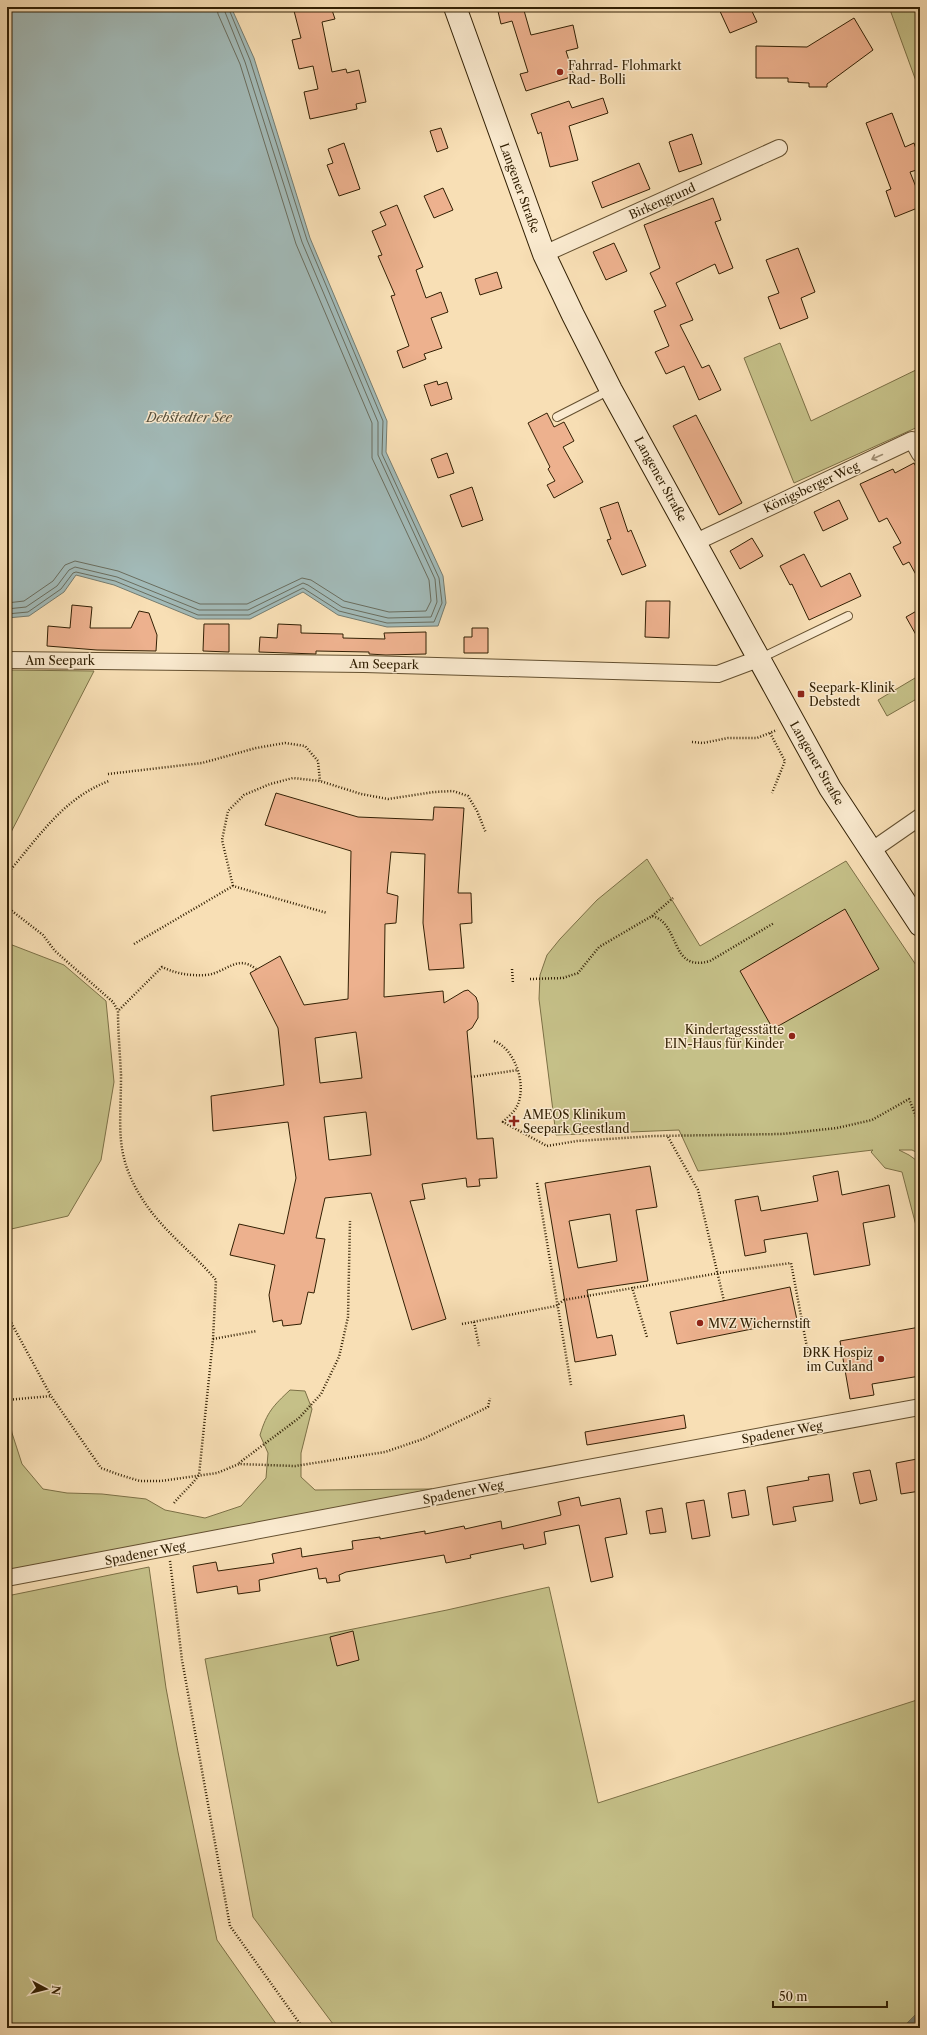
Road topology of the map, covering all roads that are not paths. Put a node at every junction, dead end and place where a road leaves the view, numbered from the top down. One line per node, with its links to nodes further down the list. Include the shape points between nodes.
1 (455, 7): 3 (main road, Langener Straße)
2 (779, 148): 3 (street, Birkengrund)
3 (544, 254): 4 (main road, Langener Straße)
4 (611, 390): 5 (lane); 7 (main road, Langener Straße)
5 (557, 417)
6 (916, 447): 7 (street, Königsberger Weg, one-way to 7, via 837,475)
7 (696, 542): 9 (main road, Langener Straße)
8 (848, 616): 9 (lane)
9 (758, 659): 10 (street, Am Seepark, via 718,674 364,664); 12 (main road, Langener Straße, via 830,788)
10 (7, 660)
11 (920, 817): 12 (street)
12 (871, 851): 13 (main road, Langener Straße)
13 (920, 925)
14 (920, 1407): 15 (street, Spadener Weg)
15 (7, 1578)

